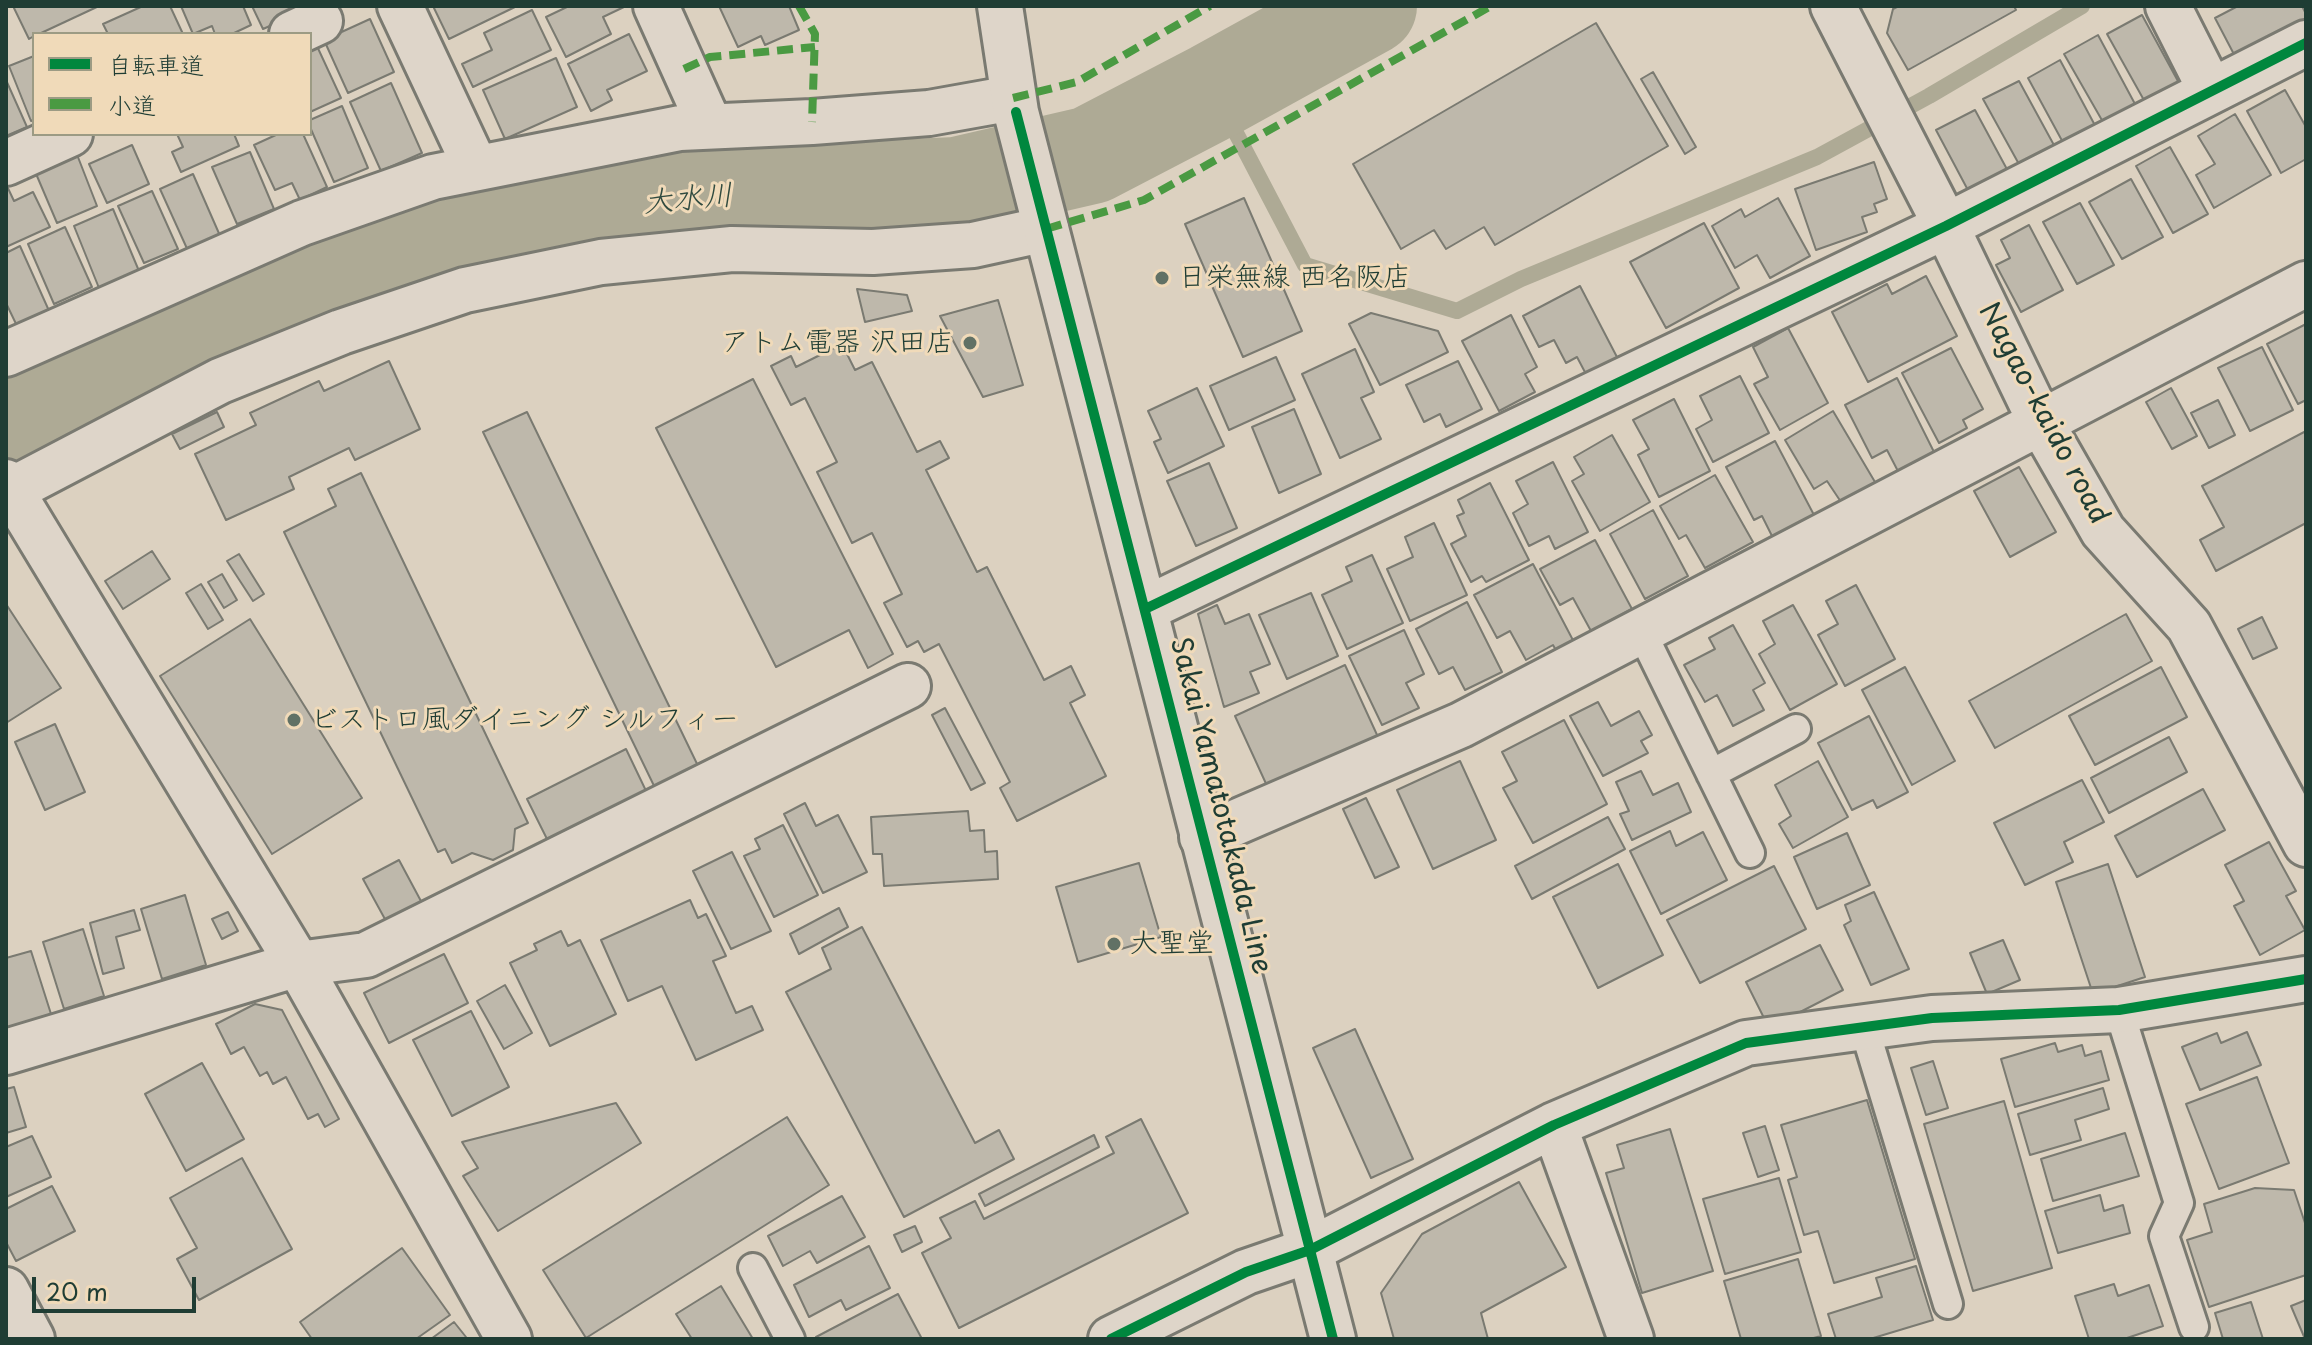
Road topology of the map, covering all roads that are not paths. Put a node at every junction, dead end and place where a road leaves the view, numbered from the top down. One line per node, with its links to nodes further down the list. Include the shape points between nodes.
1 (400, 6): 13 (street)
2 (656, 6): 10 (street)
3 (974, 6): 9 (street, Sakai Yamatotakada Line)
4 (1000, 6): 9 (street, Sakai Yamatotakada Line)
5 (2168, 6): 8 (street)
6 (1838, 7): 15 (street, Nagao-kaido road)
7 (2306, 43): 8 (street)
8 (2211, 91): 15 (street)
9 (1014, 105): 10 (street); 14 (street, Sakai Yamatotakada Line)
10 (710, 126): 13 (street)
11 (66, 136): 12 (street)
12 (6, 163)
13 (476, 168): 17 (street, via 433,177 302,223)
14 (1044, 220): 19 (street, via 973,245 873,252 732,249 615,260 465,290 220,381); 20 (street, Sakai Yamatotakada Line)
15 (1946, 226): 18 (street, Nagao-kaido road); 20 (street)
16 (2306, 284): 18 (street)
17 (6, 354)
18 (2040, 421): 21 (street); 26 (street, Nagao-kaido road, via 2103,531 2189,626)
19 (8, 489): 28 (street)
20 (1145, 609): 25 (street, Sakai Yamatotakada Line)
21 (1641, 631): 24 (lane); 25 (street, via 1461,725)
22 (908, 686): 28 (street, via 366,955)
23 (1796, 729): 24 (lane)
24 (1711, 774): 27 (lane)
25 (1202, 837): 34 (street, Sakai Yamatotakada Line)
26 (2306, 844)
27 (1750, 853)
28 (298, 964): 32 (street); 40 (street)
29 (2306, 979): 30 (street)
30 (2119, 1010): 31 (street, via 1932,1018); 38 (lane, via 2179,1203 2164,1236)
31 (1864, 1027): 33 (street, via 1746,1043); 37 (lane)
32 (6, 1052)
33 (1554, 1125): 34 (street); 44 (street)
34 (1310, 1250): 42 (street, via 1246,1272); 43 (street, Sakai Yamatotakada Line)
35 (753, 1268): 41 (lane)
36 (6, 1290): 39 (street)
37 (1948, 1304)
38 (2194, 1327)
39 (32, 1339)
40 (509, 1339)
41 (790, 1339)
42 (1111, 1339)
43 (1333, 1339)
44 (1631, 1339)

